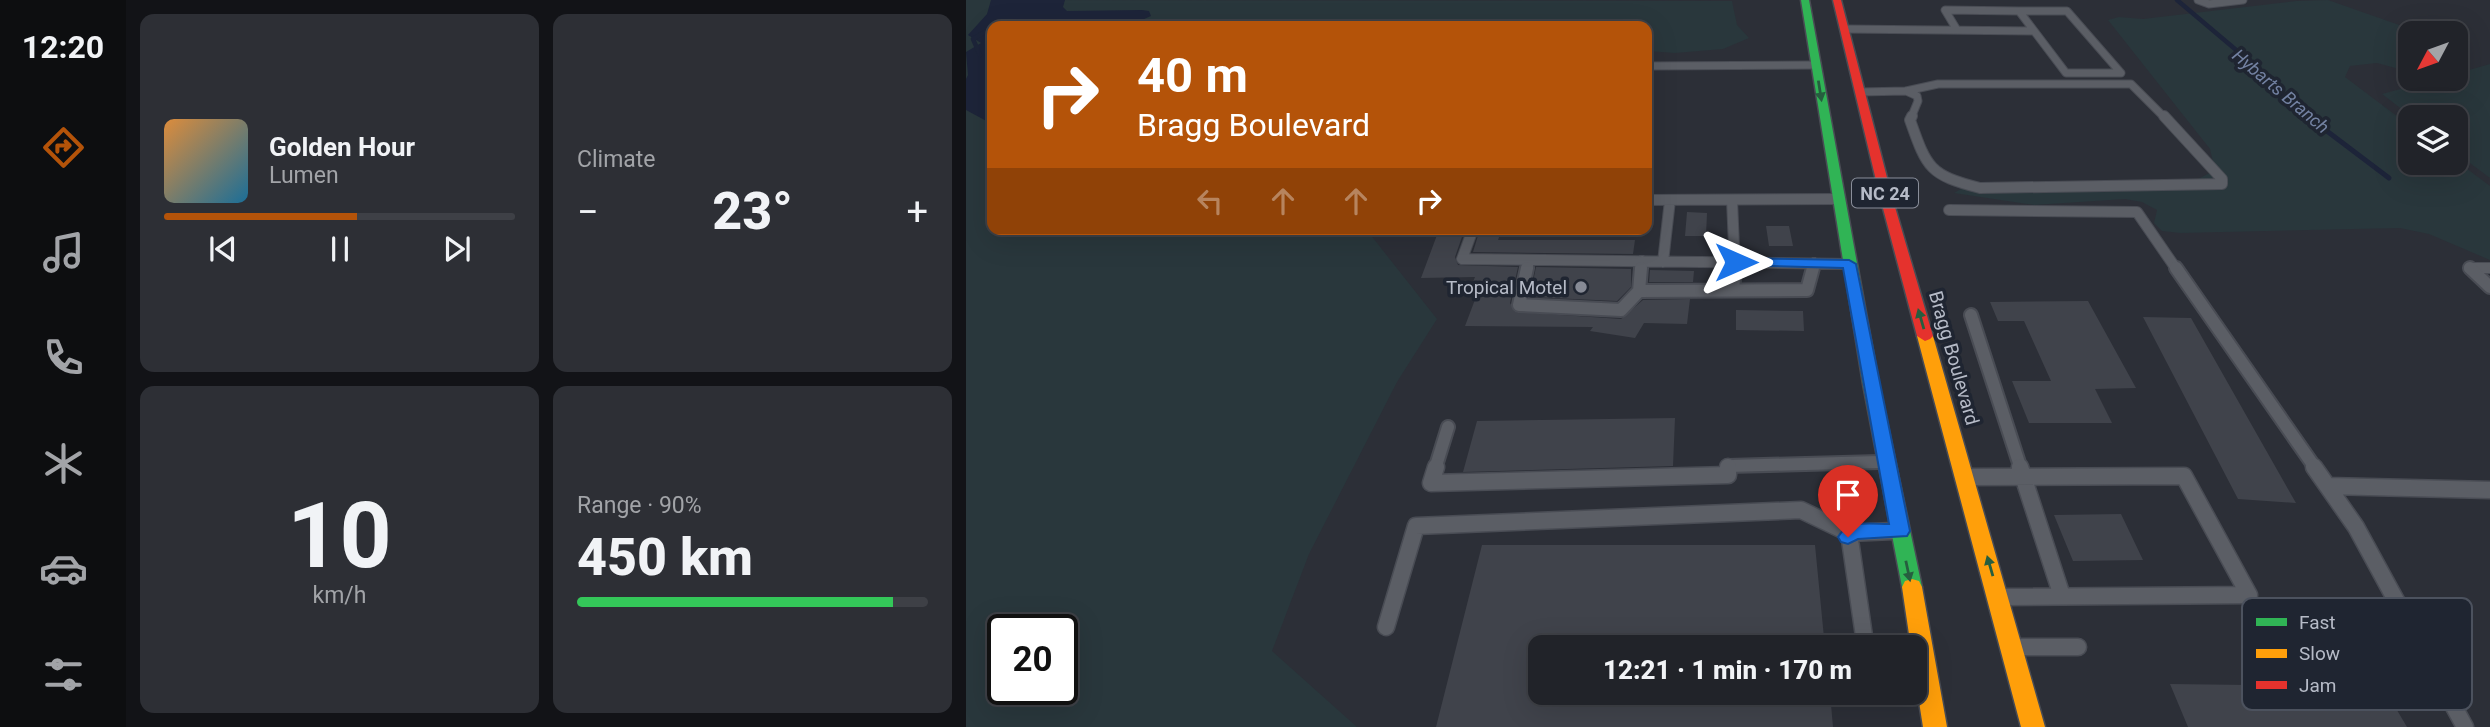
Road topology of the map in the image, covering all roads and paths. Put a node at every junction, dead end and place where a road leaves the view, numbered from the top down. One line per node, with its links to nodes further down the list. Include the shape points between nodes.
1 (1805, 0): 9 (main road, NC 24)
2 (1837, 0): 6 (main road, Bragg Boulevard / NC 24)
3 (2198, 0): 4 (lane, via 2208,5)
4 (2243, 0)
5 (2019, 11): 7 (lane, via 1945,10); 8 (lane); 8 (lane, via 2067,11 2121,73 2066,73)
6 (1844, 29): 7 (lane); 12 (main road, Bragg Boulevard / NC 24)
7 (1957, 30): 8 (lane)
8 (2034, 31)
9 (1816, 65): 10 (lane); 13 (main road, NC 24, one-way to 13)
10 (1652, 66)
11 (1906, 91): 11 (lane, via 1917,96 1910,120 1928,167 1956,182 1980,188 2222,184 2136,86 1938,83); 12 (lane)
12 (1860, 92): 32 (main road, Bragg Boulevard / NC 24, one-way to 12)
13 (1838, 199): 16 (lane); 24 (main road, NC 24)
14 (1652, 200): 15 (lane)
15 (1670, 200): 16 (lane); 21 (lane)
16 (1732, 200): 22 (lane)
17 (1949, 210): 34 (lane, via 2137,212)
18 (1470, 235): 19 (lane, via 1462,260)
19 (1529, 260): 20 (lane); 28 (lane, via 1519,305 1621,310)
20 (1642, 261): 21 (lane); 28 (lane)
21 (1663, 262): 22 (lane)
22 (1736, 262): 23 (lane); 27 (lane)
23 (1814, 263): 24 (lane); 27 (lane, via 1807,290)
24 (1849, 264): 31 (main road, NC 24)
25 (2490, 268): 26 (lane, via 2469,268)
26 (2490, 287)
27 (1734, 290): 28 (lane)
28 (1639, 291)
29 (1971, 316): 33 (lane)
30 (1448, 427): 31 (lane, via 1431,483 1728,475 1728,466)
31 (1886, 462): 36 (main road, NC 24)
32 (1966, 477): 33 (lane); 39 (main road, Bragg Boulevard / NC 24, one-way to 32)
33 (2023, 477): 38 (lane); 38 (lane, via 2184,476 2249,595)
34 (2328, 486): 35 (lane); 40 (lane)
35 (2490, 490)
36 (1900, 531): 37 (lane); 43 (main road, NC 24, one-way to 43)
37 (1849, 533): 41 (lane, via 1801,510 1416,526); 42 (lane)
38 (2062, 596): 39 (lane)
39 (1999, 597): 44 (main road, Bragg Boulevard / NC 24)
40 (2395, 598)
41 (1387, 627)
42 (1864, 635)
43 (1920, 635)
44 (2012, 647): 45 (lane); 51 (main road, Bragg Boulevard / NC 24)
45 (2078, 647)
46 (1927, 676): 47 (main road, NC 24)
47 (1929, 689): 49 (main road); 50 (main road, NC 24)
48 (2456, 710): 52 (lane)
49 (1928, 727)
50 (1935, 727)
51 (2033, 727)
52 (2465, 727)

